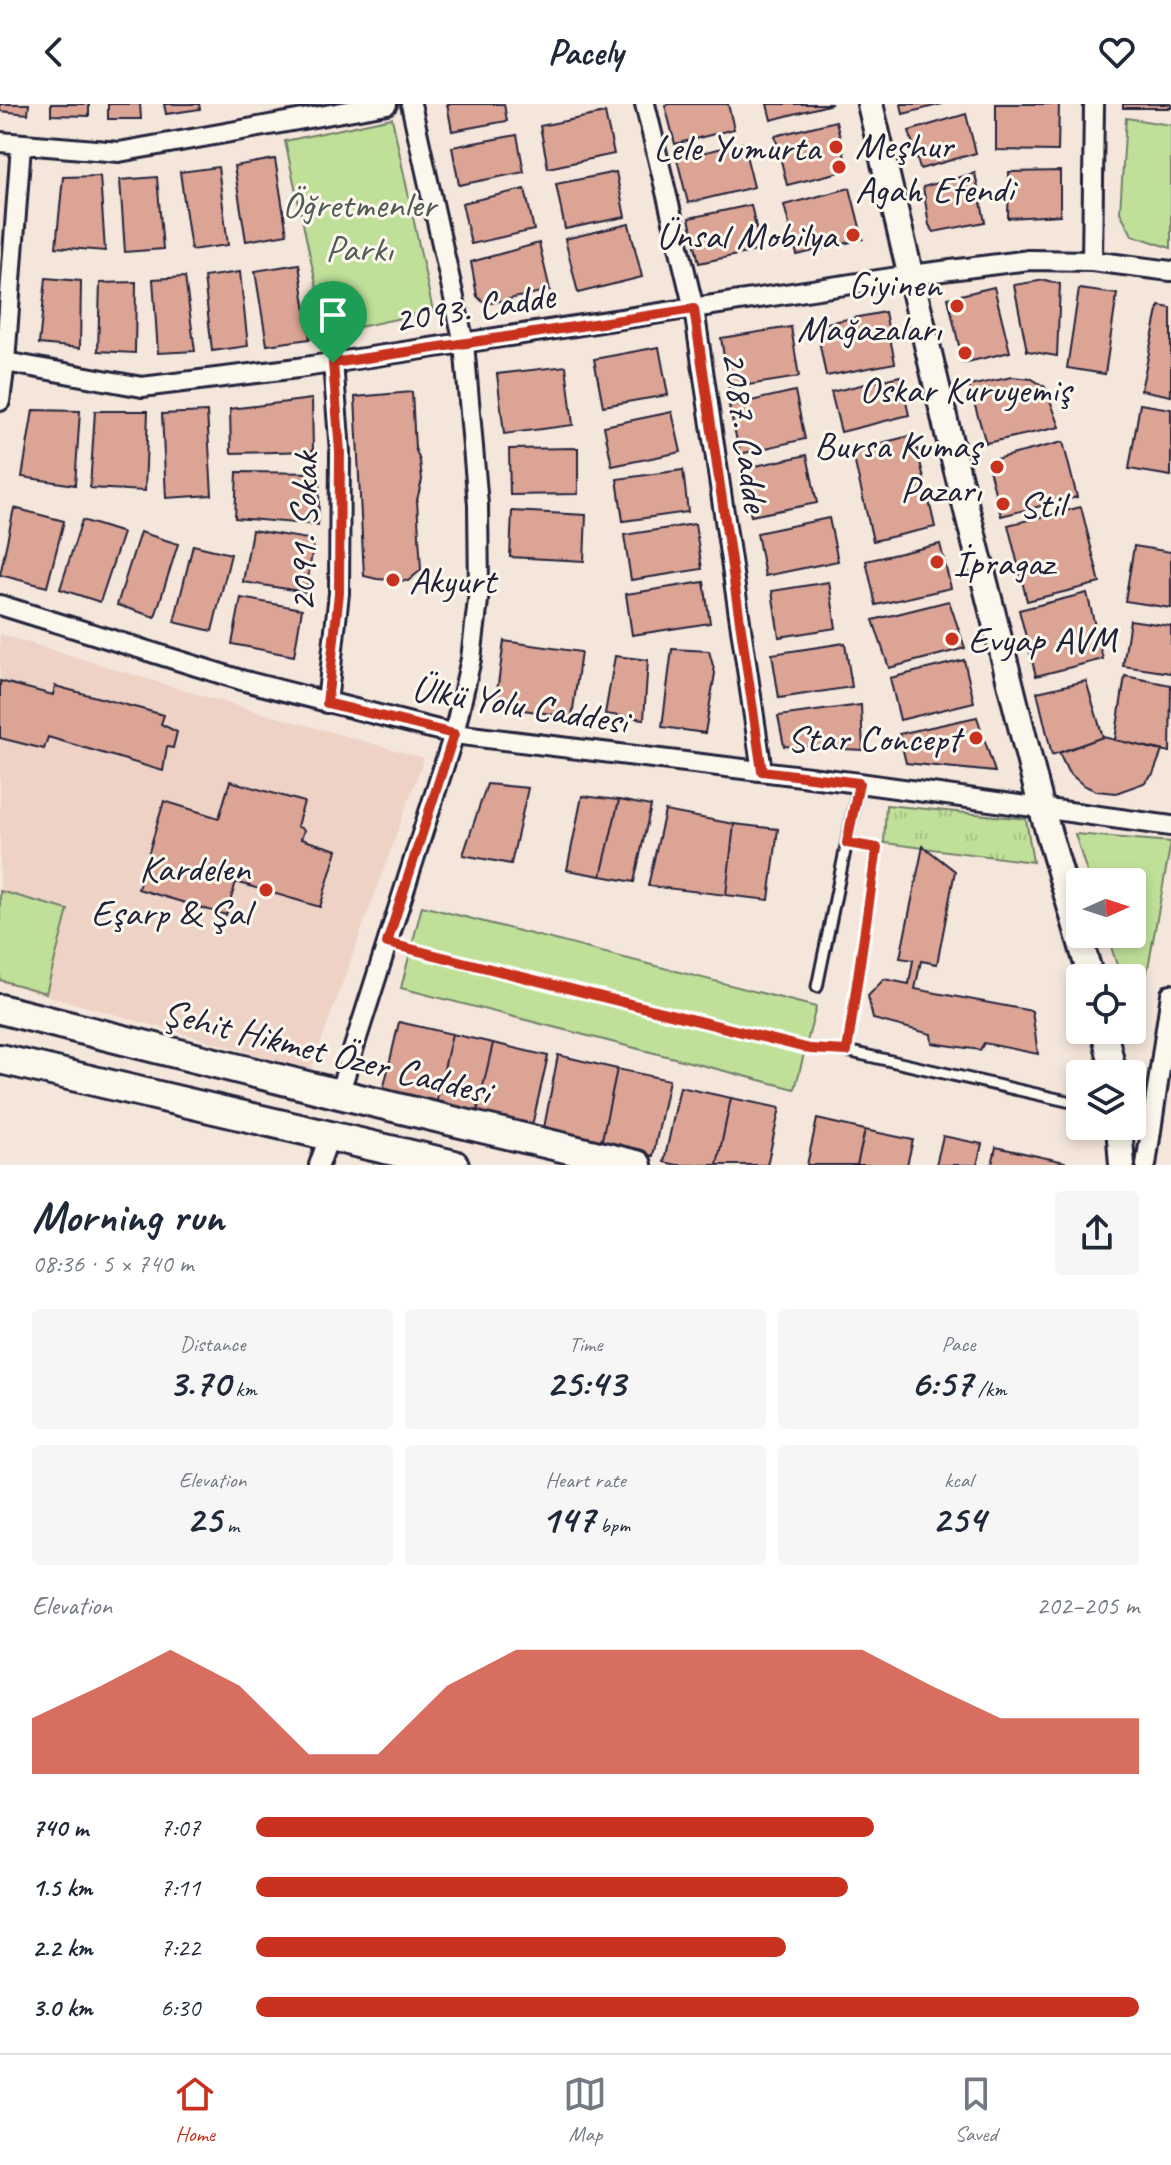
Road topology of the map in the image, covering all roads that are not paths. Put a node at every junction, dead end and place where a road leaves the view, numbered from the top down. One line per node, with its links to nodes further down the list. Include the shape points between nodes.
1 (387, 104): 7 (street, via 119,152)
2 (411, 104): 12 (street)
3 (645, 104): 11 (street, 2087. Cadde)
4 (870, 104): 10 (street)
5 (1094, 104): 8 (street)
6 (0, 142): 7 (street)
7 (21, 145): 13 (street)
8 (1092, 261): 9 (street, 2093. Cadde); 10 (street, 2093. Cadde, via 1029,260)
9 (1171, 271)
10 (911, 275): 11 (street, 2093. Cadde); 21 (street)
11 (694, 309): 12 (street, 2093. Cadde); 19 (street, 2087. Cadde)
12 (464, 343): 14 (street, 2093. Cadde); 18 (street, via 480,548 475,629)
13 (3, 361): 14 (street, 2093. Cadde, via 142,387); 15 (street)
14 (333, 363): 17 (street, 2091. Sokak, via 340,452 339,593)
15 (0, 401)
16 (0, 605): 17 (street, Ülkü Yolu Caddesi)
17 (327, 703): 18 (street, Ülkü Yolu Caddesi)
18 (454, 734): 19 (street, Ülkü Yolu Caddesi); 30 (street)
19 (762, 771): 20 (street, Ülkü Yolu Caddesi)
20 (859, 783): 21 (street, Ülkü Yolu Caddesi); 24 (lane)
21 (1042, 810): 22 (street, Ülkü Yolu Caddesi); 23 (street)
22 (1171, 826)
23 (1087, 964)
24 (817, 987)
25 (1171, 994): 27 (street)
26 (0, 1009): 30 (main road, Şehit Hikmet Özer Caddesi)
27 (1170, 1013): 38 (street)
28 (847, 1051): 31 (lane)
29 (0, 1059): 32 (main road)
30 (339, 1094): 32 (main road); 36 (main road, Şehit Hikmet Özer Caddesi)
31 (1066, 1101)
32 (329, 1137): 34 (street); 35 (main road)
33 (1120, 1140): 37 (street)
34 (319, 1165)
35 (454, 1165)
36 (637, 1165)
37 (1122, 1165)
38 (1146, 1165)

